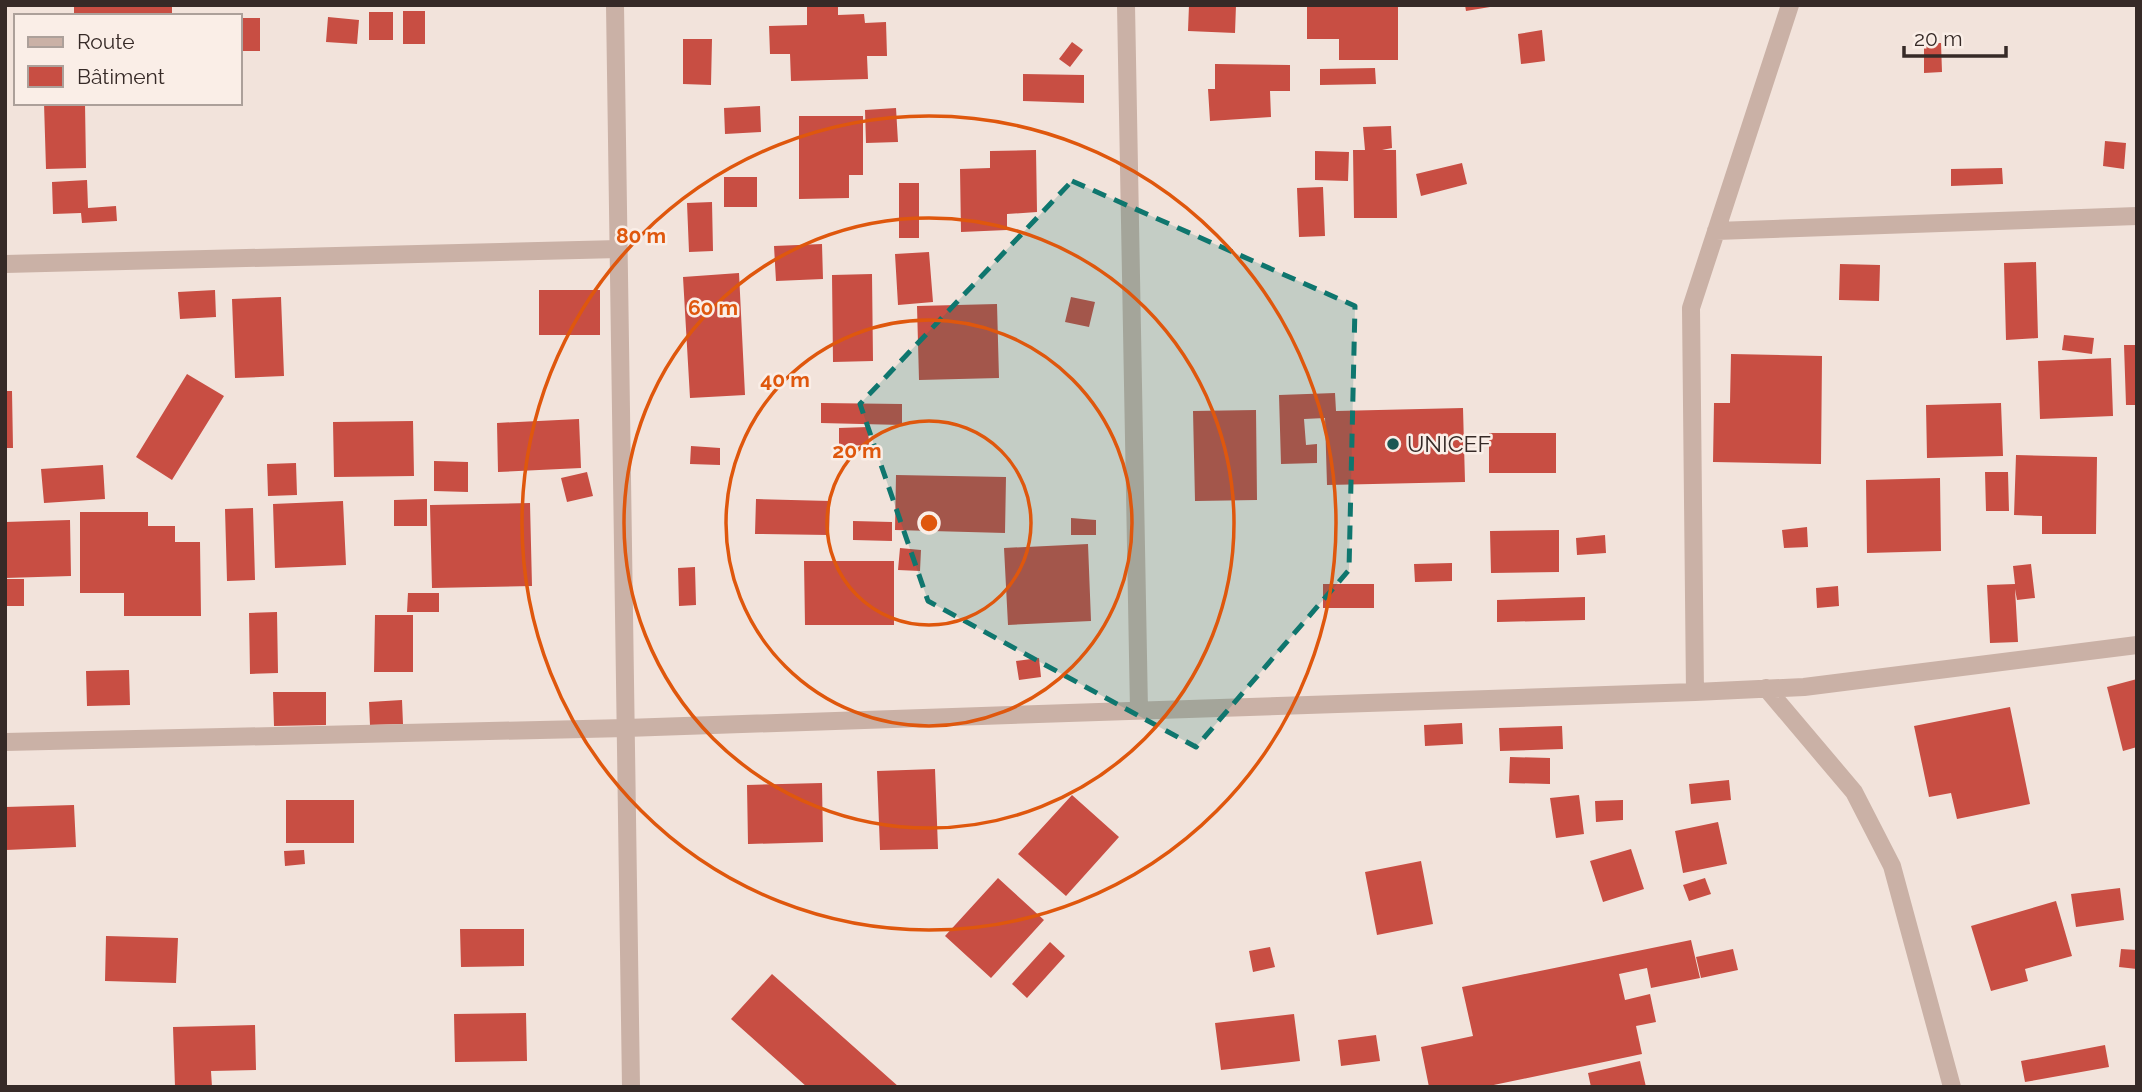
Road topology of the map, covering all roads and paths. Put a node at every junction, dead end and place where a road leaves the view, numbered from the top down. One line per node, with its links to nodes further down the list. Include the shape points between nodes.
1 (615, 5): 6 (street)
2 (1126, 5): 11 (street)
3 (1790, 5): 5 (street)
4 (2137, 216): 5 (street)
5 (1716, 231): 10 (street, via 1691,308)
6 (619, 249): 7 (street); 12 (street)
7 (5, 264)
8 (2137, 645): 9 (street)
9 (1766, 688): 10 (street); 15 (street, via 1854,792 1892,866)
10 (1695, 692): 11 (street)
11 (1139, 710): 12 (street)
12 (626, 728): 13 (street); 14 (street)
13 (5, 742)
14 (631, 1087)
15 (1952, 1087)

